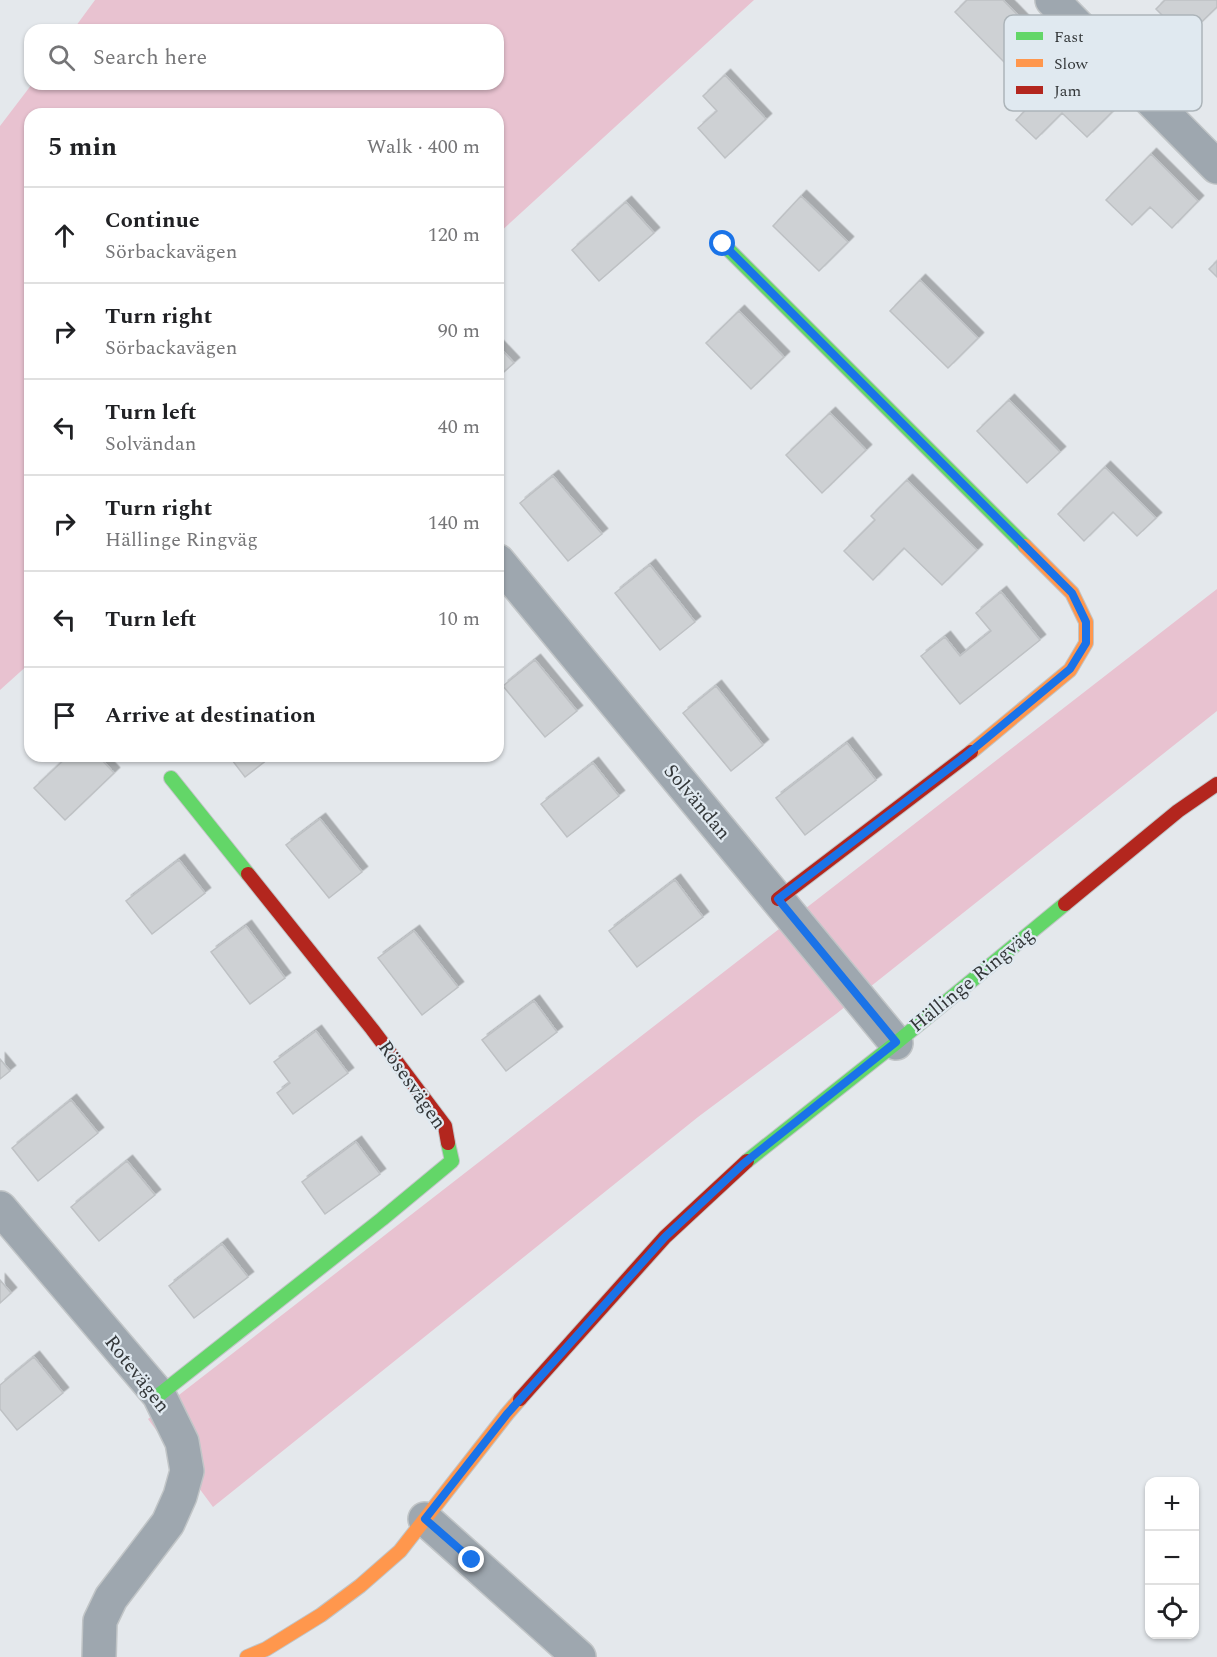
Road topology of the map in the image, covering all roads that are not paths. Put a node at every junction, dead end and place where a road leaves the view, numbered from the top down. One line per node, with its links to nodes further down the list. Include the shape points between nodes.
1 (1052, 0): 2 (street)
2 (1067, 15)
3 (1162, 111): 4 (street)
4 (1217, 167)
5 (723, 244): 9 (street, via 1072,593 1086,622 1086,643 1070,669 964,757)
6 (504, 568): 9 (street, Solvändan)
7 (171, 778): 12 (street, Rösesvägen, via 445,1126 452,1161)
8 (1217, 784): 10 (street, Hällinge Ringväg, via 1178,811)
9 (778, 899): 10 (street, Solvändan)
10 (896, 1042): 13 (street, Hällinge Ringväg, via 743,1164 665,1237 507,1414)
11 (0, 1208): 12 (street, Rotevägen)
12 (159, 1395): 14 (street, Rotevägen, via 182,1442 186,1471 168,1523 111,1598 100,1621)
13 (425, 1519): 15 (street, Hällinge Ringväg, via 400,1551 360,1586 321,1615); 16 (street)
14 (99, 1657)
15 (247, 1657)
16 (579, 1657)

